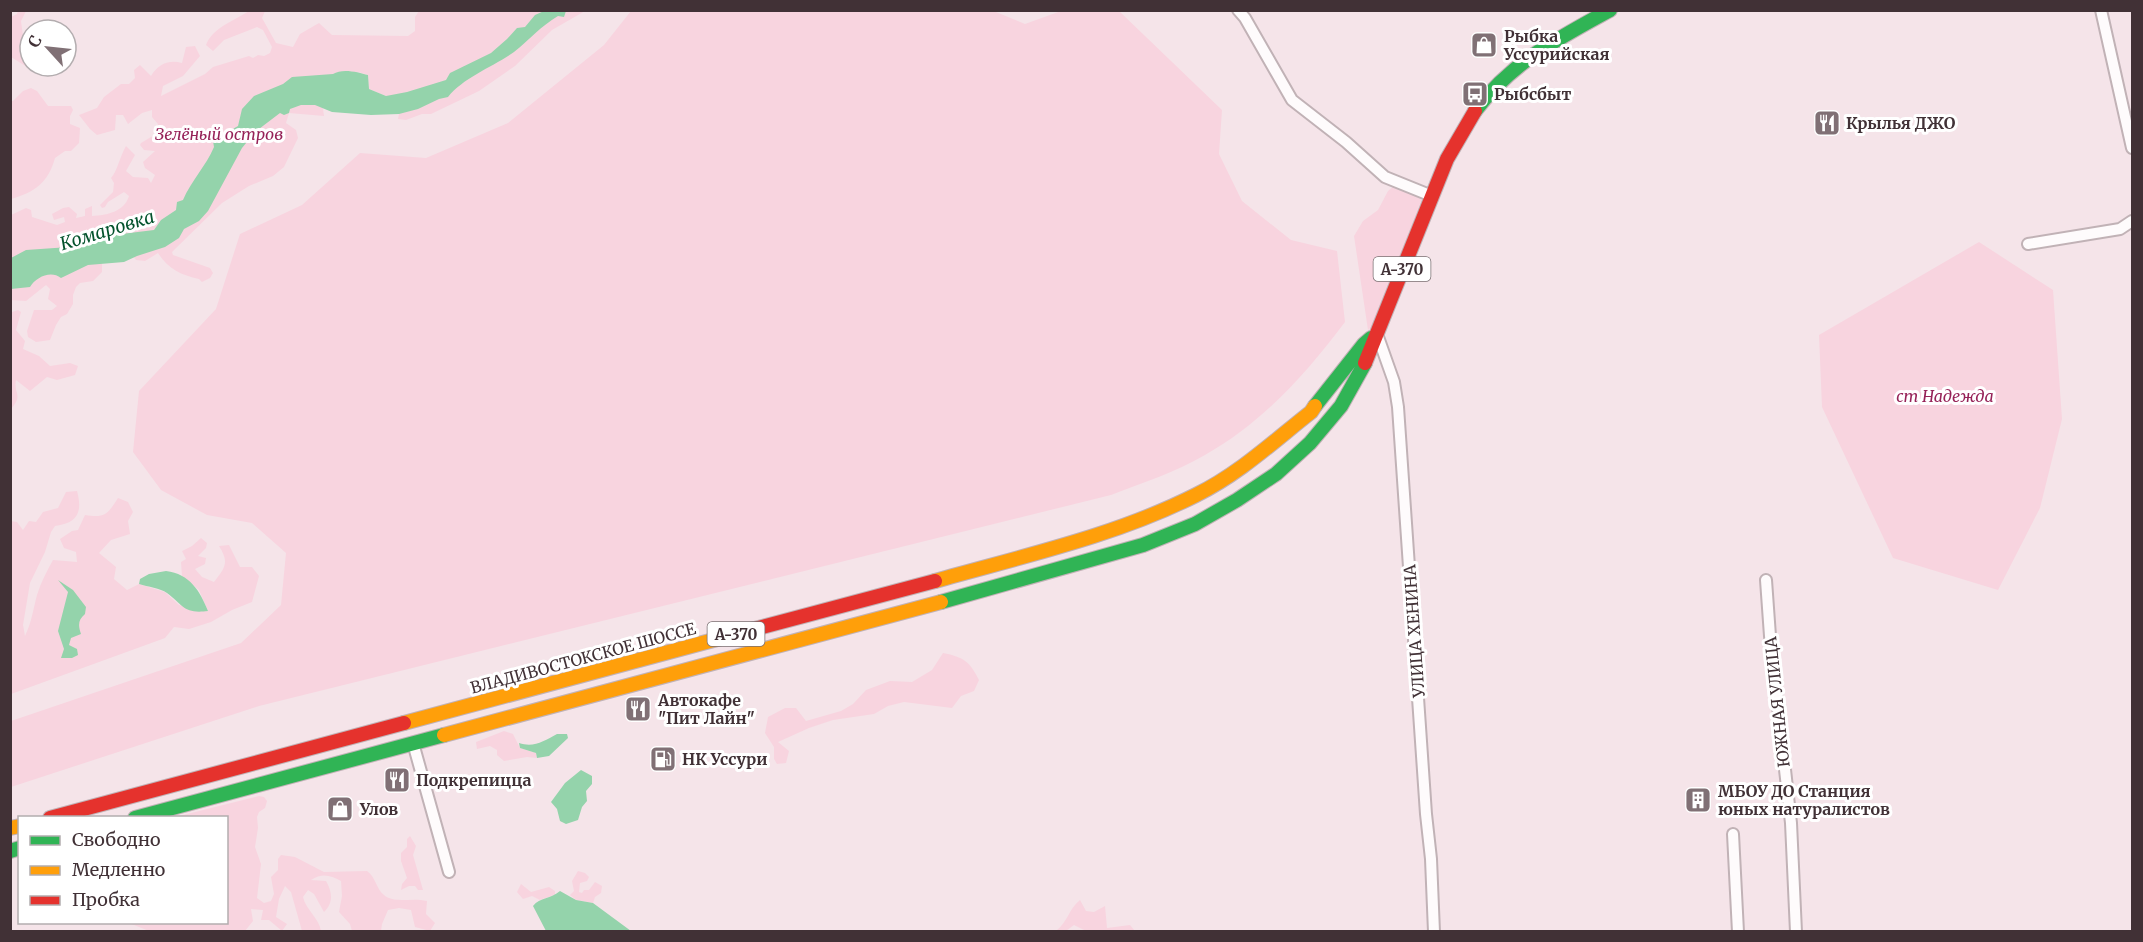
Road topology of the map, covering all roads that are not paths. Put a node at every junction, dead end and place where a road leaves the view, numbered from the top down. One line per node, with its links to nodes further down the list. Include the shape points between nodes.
1 (1238, 10): 5 (street, via 1292,100 1385,177)
2 (1610, 10): 5 (highway, ВЛАДИВОСТОКСКОЕ ШОССЕ / А-370, via 1505,76 1469,119)
3 (2101, 10): 4 (street)
4 (2133, 148)
5 (1432, 195): 8 (highway, ВЛАДИВОСТОКСКОЕ ШОССЕ / А-370)
6 (2133, 221): 7 (street, via 2120,229)
7 (2028, 244)
8 (1377, 333): 9 (highway, ВЛАДИВОСТОКСКОЕ ШОССЕ / А-370, via 1311,412 1236,472 1197,495); 10 (highway, ВЛАДИВОСТОКСКОЕ ШОССЕ / А-370, via 1341,406 1310,443 1276,474 1195,524); 17 (street, УЛИЦА ХЕНИНА, via 1398,407)
9 (1107, 531): 10 (highway, via 1119,538); 13 (highway, ВЛАДИВОСТОКСКОЕ ШОССЕ / А-370)
10 (1114, 553): 12 (highway, ВЛАДИВОСТОКСКОЕ ШОССЕ / А-370)
11 (1766, 580): 19 (street, ЮЖНАЯ УЛИЦА, via 1791,823)
12 (413, 743): 14 (highway, ВЛАДИВОСТОКСКОЕ ШОССЕ / А-370); 16 (street)
13 (57, 816)
14 (142, 816)
15 (1733, 834): 18 (street)
16 (449, 872)
17 (1434, 932)
18 (1738, 932)
19 (1796, 932)

